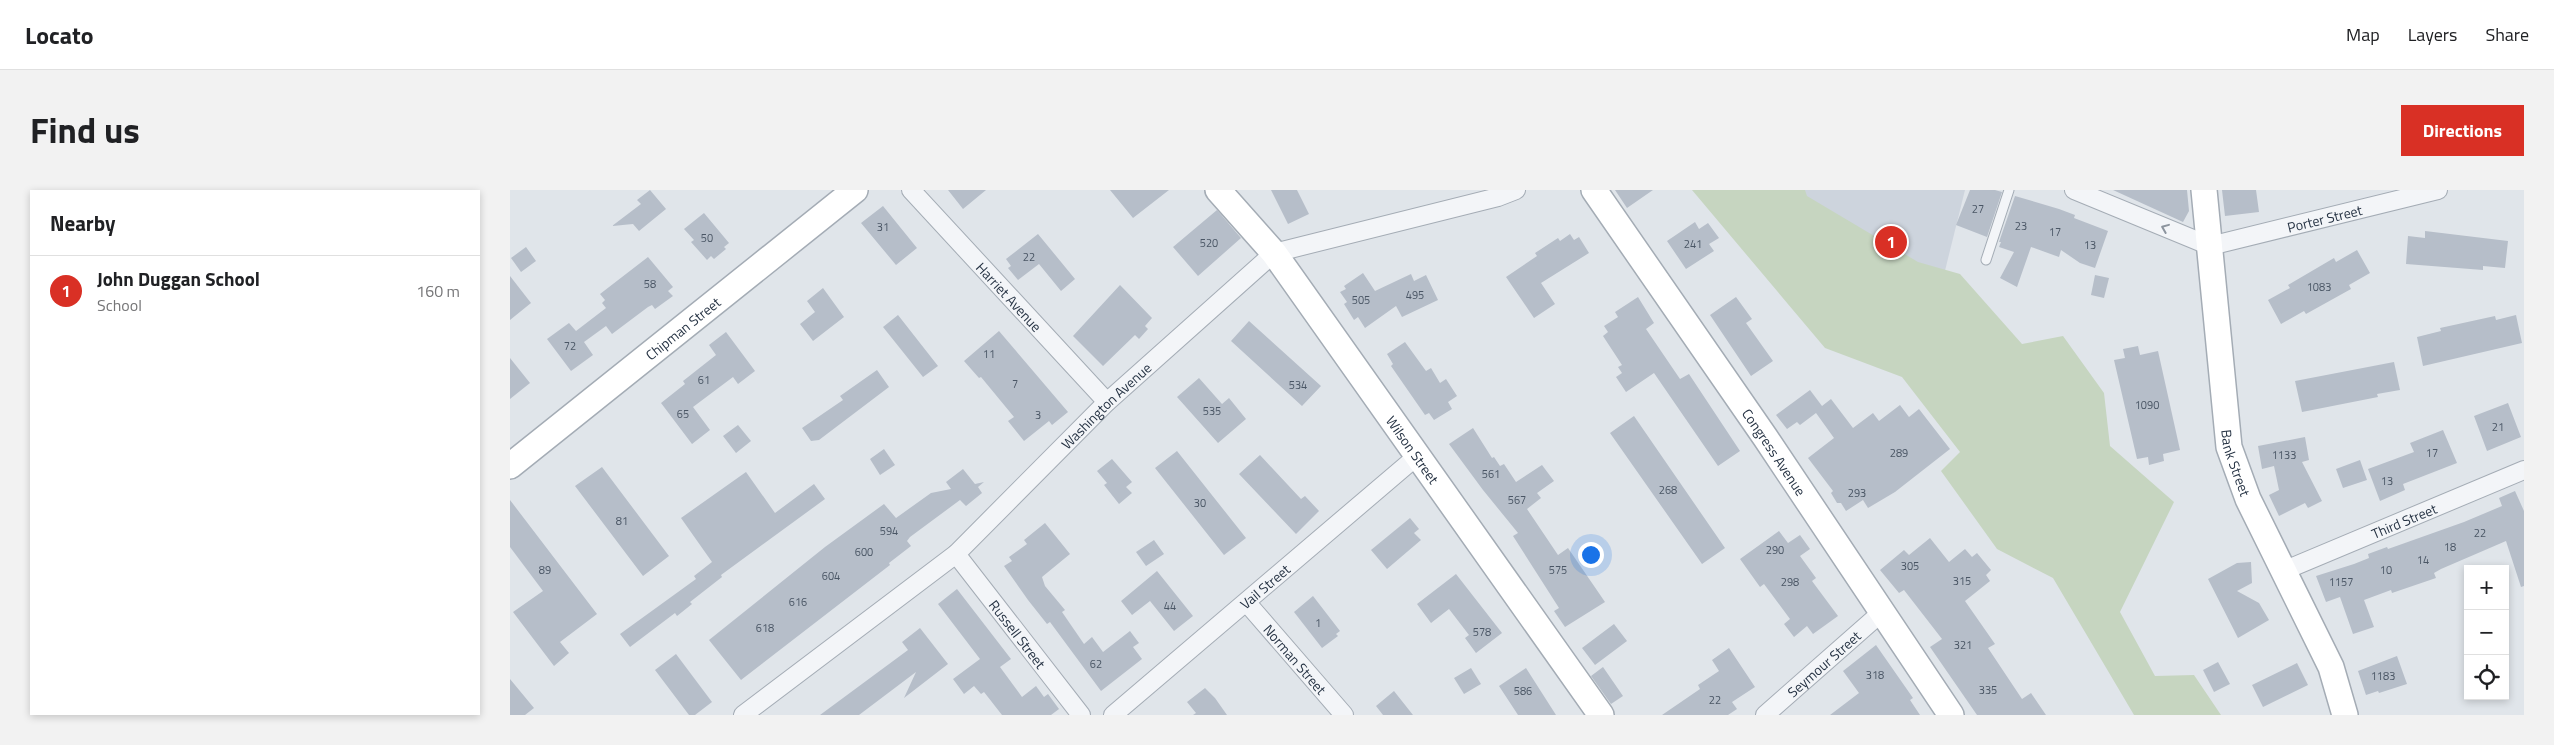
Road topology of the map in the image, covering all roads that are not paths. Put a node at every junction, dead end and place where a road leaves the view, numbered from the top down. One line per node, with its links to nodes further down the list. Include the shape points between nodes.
1 (855, 190): 16 (street, Chipman Street)
2 (911, 190): 14 (street, Harriet Avenue)
3 (1218, 190): 12 (street, Wilson Street)
4 (1516, 190): 10 (street, Washington Avenue)
5 (1594, 190): 21 (street, Congress Avenue)
6 (2009, 190): 13 (lane)
7 (2074, 190): 11 (street, one-way to 7)
8 (2204, 190): 11 (street, Bank Street)
9 (2438, 190): 11 (street, Porter Street)
10 (1496, 194): 12 (street, Washington Avenue)
11 (2210, 246): 19 (street, Bank Street, via 2229,447 2248,499)
12 (1274, 253): 14 (street, Washington Avenue); 15 (street, Wilson Street)
13 (1986, 260)
14 (1107, 402): 18 (street, Washington Avenue)
15 (1416, 457): 20 (street, Vail Street); 26 (street, Wilson Street)
16 (510, 466)
17 (2524, 470): 19 (street, Third Street)
18 (956, 554): 22 (street, Washington Avenue); 23 (street, Russell Street)
19 (2283, 571): 29 (street, Bank Street, via 2331,667)
20 (1247, 603): 24 (street, Vail Street); 25 (street, Norman Street)
21 (1882, 612): 27 (street, Seymour Street); 28 (street, Congress Avenue)
22 (743, 715)
23 (1081, 715)
24 (1113, 715)
25 (1344, 715)
26 (1601, 715)
27 (1765, 715)
28 (1951, 715)
29 (2345, 715)

